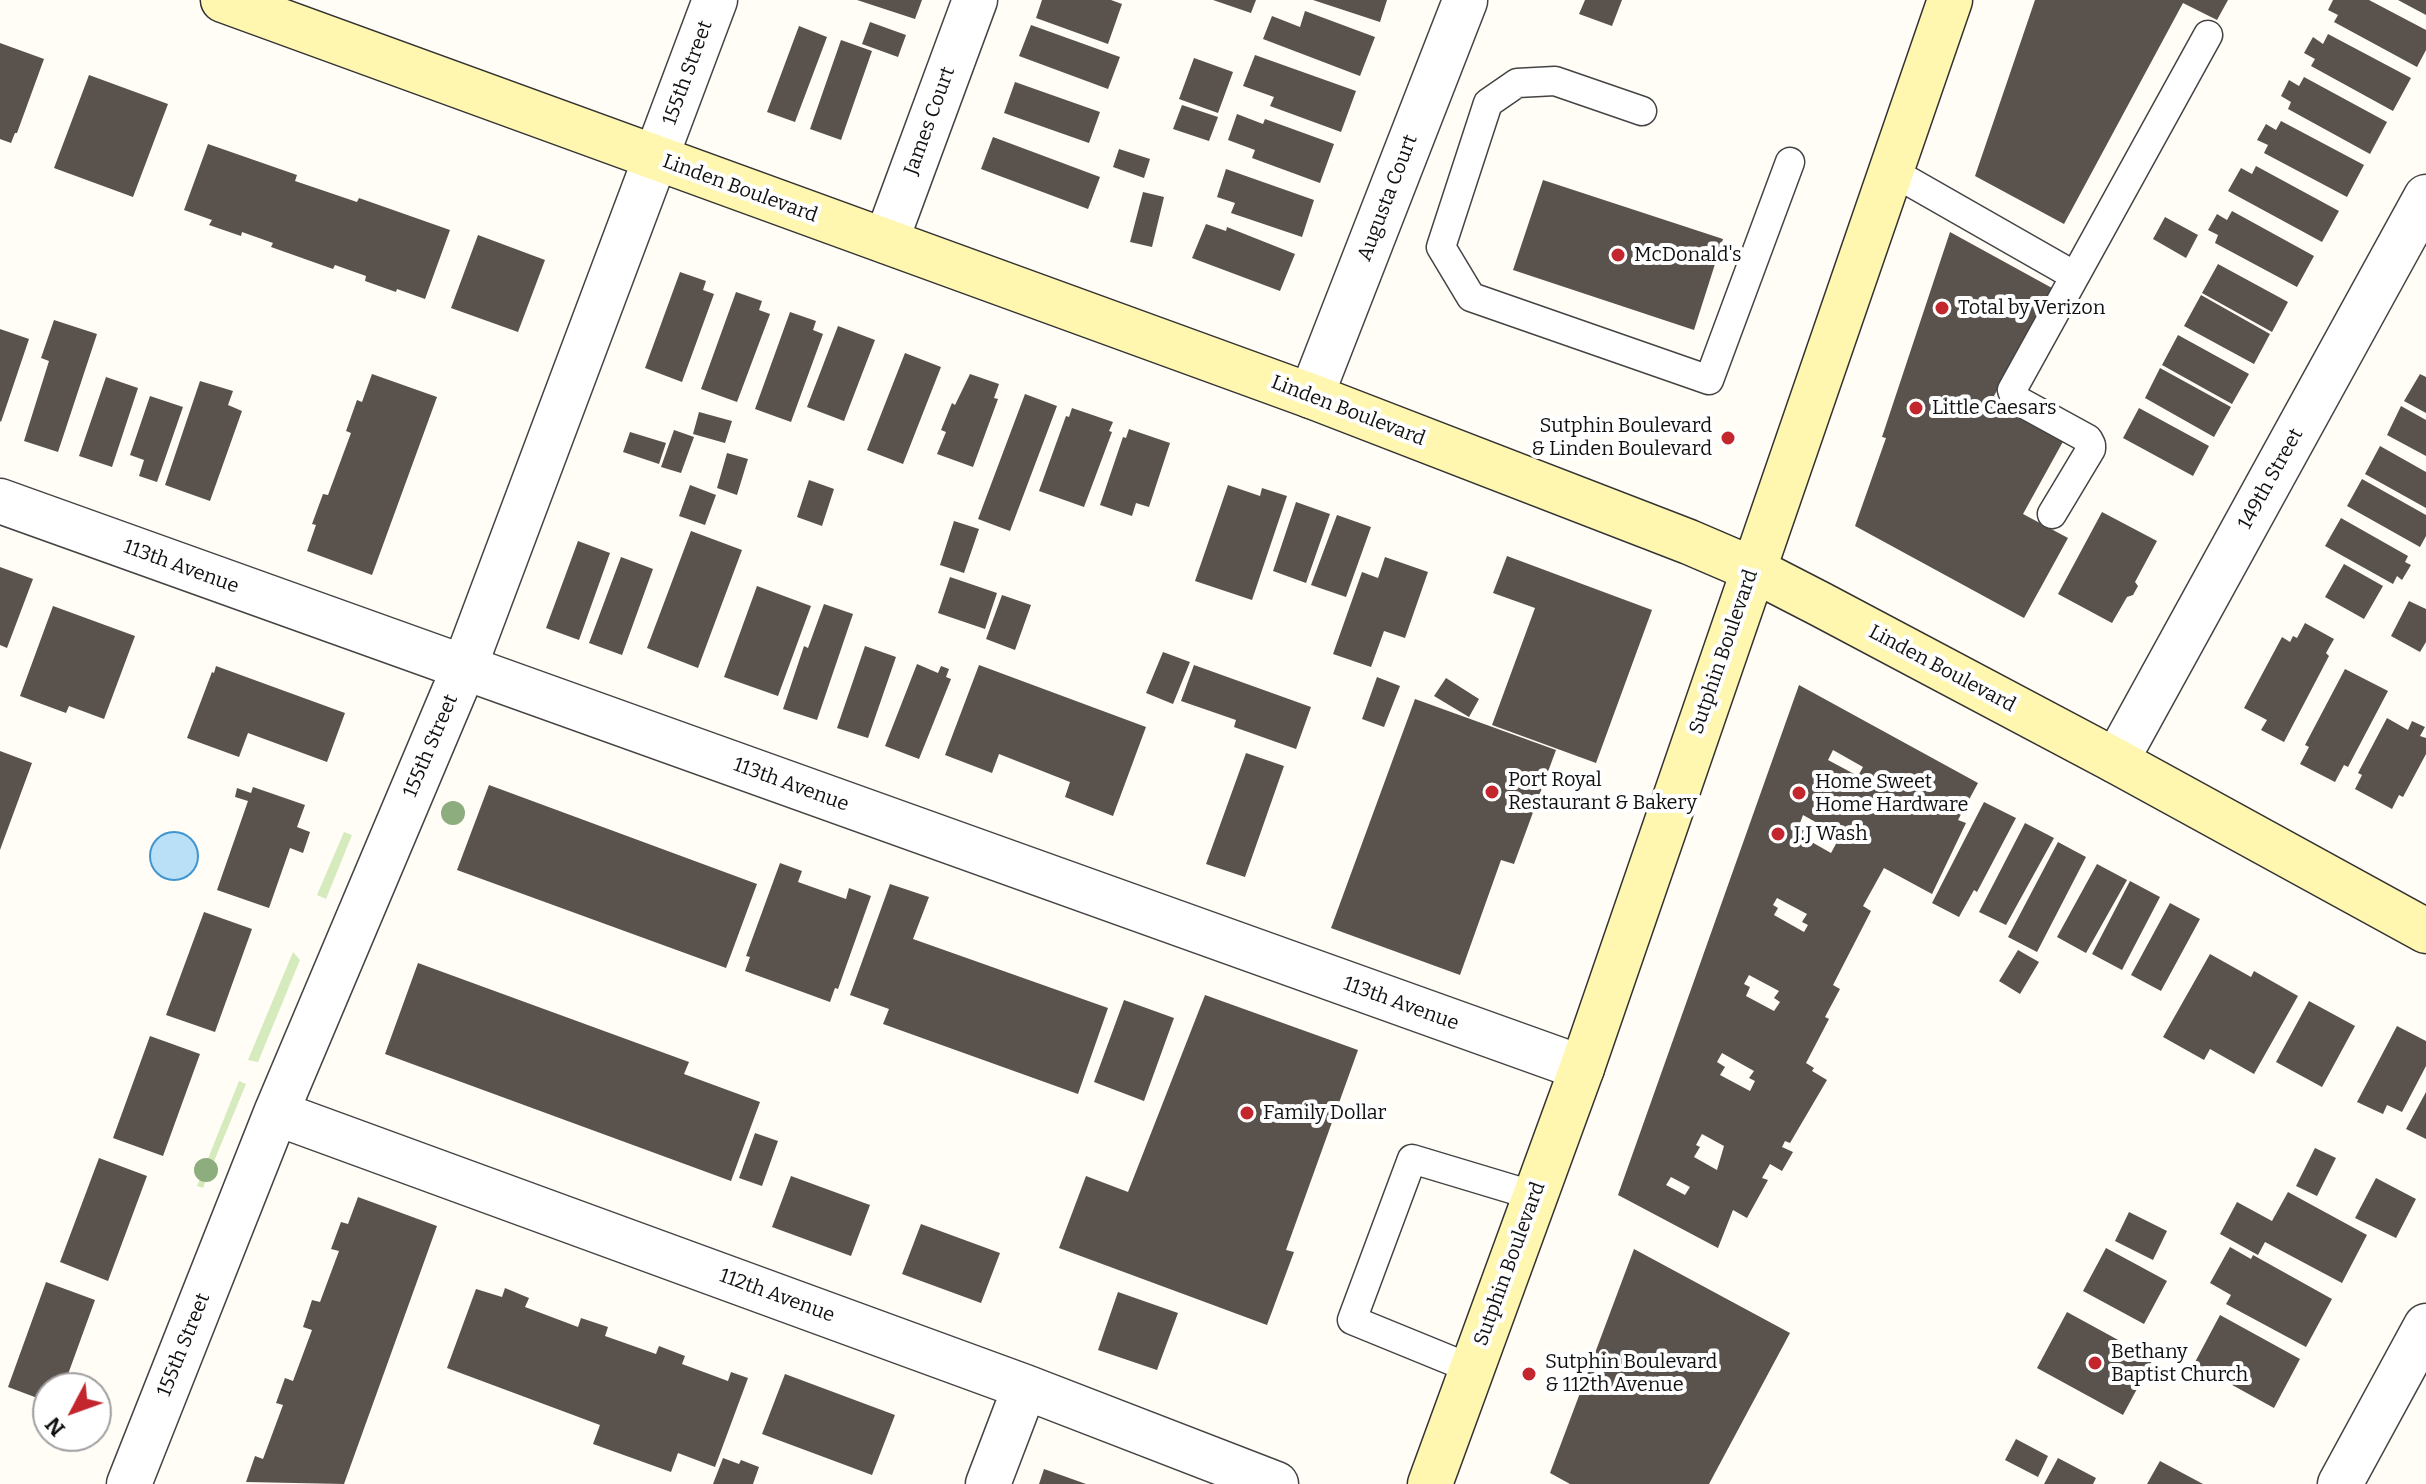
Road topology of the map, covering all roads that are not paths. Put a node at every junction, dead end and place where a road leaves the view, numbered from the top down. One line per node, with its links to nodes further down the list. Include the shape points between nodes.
1 (223, 0): 8 (main road, Linden Boulevard)
2 (715, 0): 8 (street, 155th Street)
3 (975, 0): 12 (street, James Court)
4 (1950, 0): 10 (main road, Sutphin Boulevard)
5 (1465, 1): 14 (street, Augusta Court)
6 (2208, 35): 13 (lane)
7 (1642, 111): 9 (lane, via 1555,81 1517,83 1488,103 1441,247 1471,297 1709,380)
8 (657, 158): 12 (main road, Linden Boulevard); 18 (street, 155th Street)
9 (1790, 162)
10 (1891, 171): 13 (lane); 17 (main road, Sutphin Boulevard)
11 (2426, 197): 19 (street, 149th Street)
12 (886, 241): 14 (main road, Linden Boulevard)
13 (2075, 276): 16 (lane, via 2012,390 2015,399 2091,445)
14 (1311, 396): 17 (main road, Linden Boulevard)
15 (0, 501): 18 (street, 113th Avenue)
16 (2052, 514)
17 (1752, 569): 19 (main road, Linden Boulevard); 21 (main road, Sutphin Boulevard)
18 (464, 668): 21 (street, 113th Avenue); 22 (street, 155th Street)
19 (2116, 761): 20 (main road, Linden Boulevard)
20 (2426, 931)
21 (1582, 1068): 23 (main road, Sutphin Boulevard)
22 (276, 1113): 26 (street, 112th Avenue); 27 (street, 155th Street)
23 (1535, 1196): 25 (main road, Sutphin Boulevard); 25 (lane, via 1412,1159 1352,1320)
24 (2426, 1326): 31 (street)
25 (1472, 1369): 30 (main road, Sutphin Boulevard)
26 (1025, 1387): 28 (street); 29 (street, 112th Avenue)
27 (129, 1484)
28 (988, 1484)
29 (1276, 1484)
30 (1430, 1484)
31 (2340, 1484)

